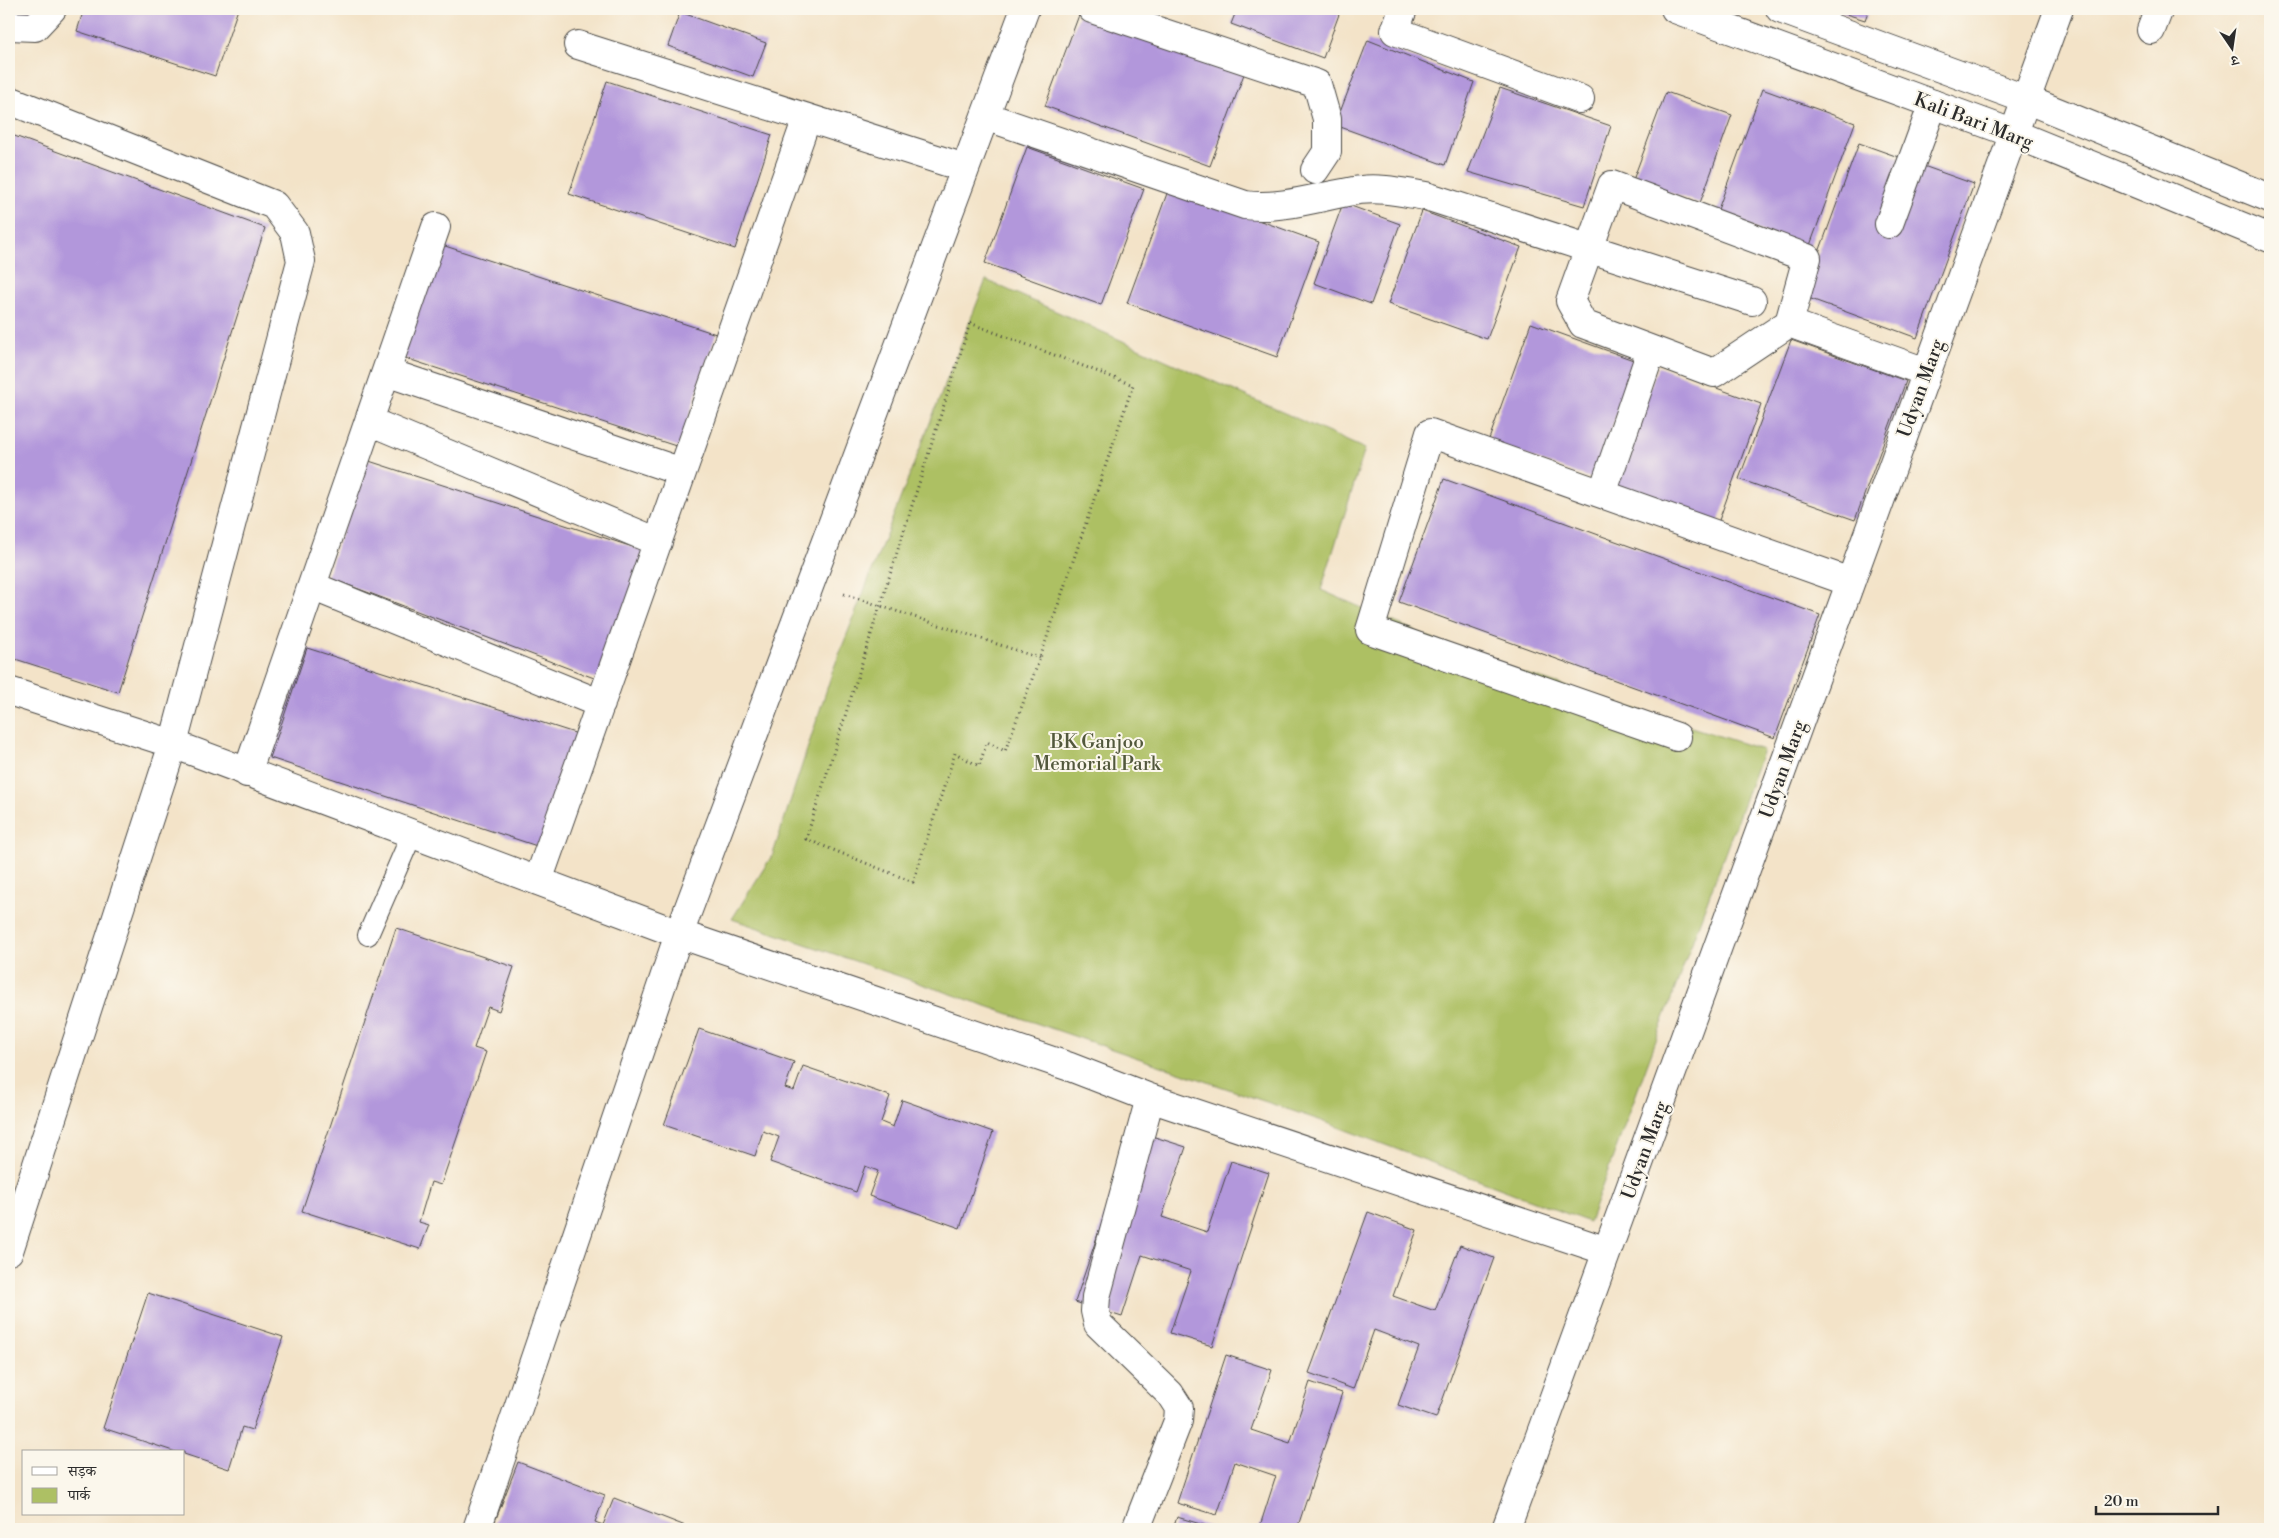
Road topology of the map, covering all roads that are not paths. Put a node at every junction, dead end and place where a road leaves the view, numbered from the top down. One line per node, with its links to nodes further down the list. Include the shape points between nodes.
1 (52, 9): 8 (street, via 35,27)
2 (1025, 9): 14 (street)
3 (1092, 9): 18 (street, via 1317,84 1327,119 1327,152)
4 (1403, 9): 10 (street, via 1395,31)
5 (1675, 9): 13 (street, Kali Bari Marg)
6 (1780, 9): 11 (street, Kali Bari Marg)
7 (2059, 9): 11 (street, Udyan Marg)
8 (9, 26)
9 (578, 46): 15 (street)
10 (1580, 99)
11 (2025, 99): 16 (street, Udyan Marg); 19 (street, Kali Bari Marg)
12 (9, 100): 38 (street, via 274,206 294,233 300,261)
13 (1933, 104): 16 (street, Kali Bari Marg); 20 (street)
14 (985, 116): 17 (street); 23 (street, via 1245,205 1273,206 1378,189 1426,196)
15 (807, 118): 17 (street); 30 (street)
16 (2012, 133): 22 (street, Kali Bari Marg); 28 (street, Udyan Marg)
17 (965, 168): 42 (street)
18 (1315, 170)
19 (2270, 198)
20 (1889, 224)
21 (436, 227): 27 (street)
22 (2270, 238)
23 (1589, 248): 24 (street); 25 (street, via 1612,185 1808,258); 26 (street, via 1570,301 1583,324)
24 (1752, 301)
25 (1788, 323): 26 (street, via 1714,373); 28 (street)
26 (1651, 351): 31 (street)
27 (386, 372): 29 (street); 30 (street)
28 (1926, 372): 33 (street, Udyan Marg)
29 (369, 421): 32 (street); 34 (street)
30 (682, 472): 32 (street)
31 (1602, 494): 33 (street); 37 (street, via 1430,433 1370,630)
32 (658, 542): 36 (street)
33 (1850, 582): 46 (street, Udyan Marg)
34 (312, 586): 36 (street); 39 (street)
35 (9, 691): 38 (street)
36 (601, 704): 41 (street)
37 (1677, 737)
38 (173, 744): 39 (street); 45 (street)
39 (247, 773): 40 (street)
40 (412, 834): 41 (street); 43 (lane)
41 (538, 881): 42 (street)
42 (679, 934): 44 (street, via 1070,1067); 47 (street)
43 (368, 935)
44 (1150, 1098): 46 (street); 48 (street, via 1096,1297 1095,1311 1098,1324 1170,1394 1179,1408 1178,1421)
45 (9, 1251)
46 (1607, 1251): 49 (street, Udyan Marg)
47 (476, 1529)
48 (1136, 1529)
49 (1506, 1529)

